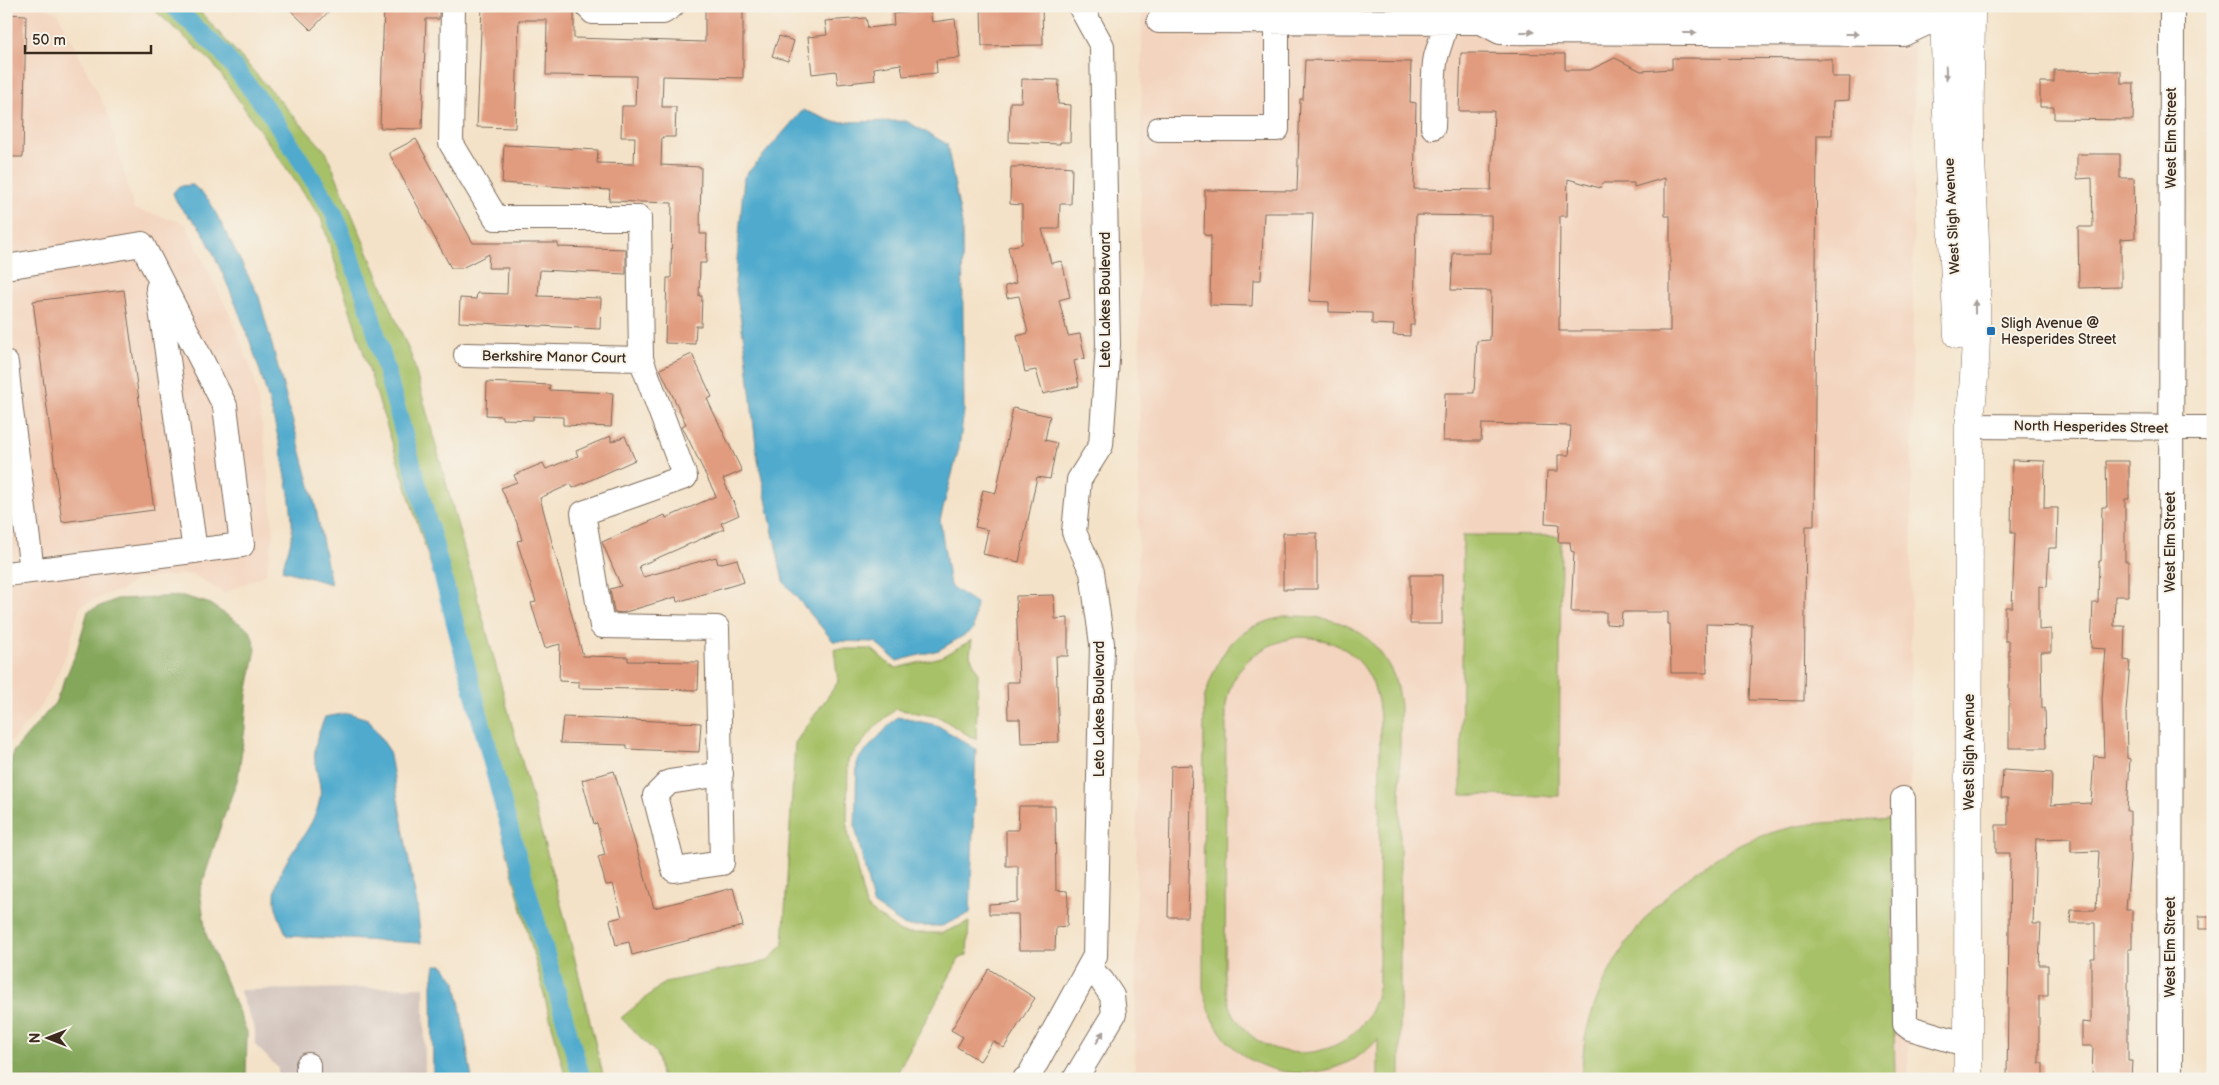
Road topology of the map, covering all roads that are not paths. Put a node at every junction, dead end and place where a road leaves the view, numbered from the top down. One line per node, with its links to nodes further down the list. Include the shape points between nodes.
1 (453, 6): 16 (street, Berkshire Manor Court, via 451,143 496,218 639,218)
2 (587, 6): 3 (street, via 593,12 663,12)
3 (672, 6)
4 (1080, 6): 27 (street, Leto Lakes Boulevard, via 1102,46 1108,345 1101,445 1079,480 1074,532 1092,572 1102,644 1095,956)
5 (1971, 6): 19 (main road, West Sligh Avenue, one-way to 5, via 1975,380)
6 (2172, 6): 20 (street, West Elm Street)
7 (1436, 14): 8 (street, via 1481,22 1500,32 1903,34); 10 (street); 11 (street)
8 (1939, 18): 19 (main road, West Sligh Avenue, one-way to 19, via 1960,381)
9 (1159, 21): 10 (street)
10 (1277, 22): 12 (street, via 1277,129)
11 (1433, 127)
12 (1159, 129)
13 (6, 267): 14 (street, via 142,244)
14 (155, 268): 22 (street); 22 (street, via 226,406 242,545)
15 (466, 355): 16 (street, Berkshire Manor Court)
16 (641, 359): 25 (street, Berkshire Manor Court, via 686,477 583,513 602,626 717,628)
17 (6, 362): 18 (street)
18 (9, 411): 23 (street)
19 (1969, 426): 20 (street, North Hesperides Street); 28 (main road, West Sligh Avenue)
20 (2170, 428): 21 (street, North Hesperides Street); 32 (street, West Elm Street)
21 (2213, 428)
22 (195, 551): 23 (street)
23 (32, 570): 24 (street)
24 (6, 574)
25 (720, 774)
26 (1903, 799): 28 (street, via 1905,1024)
27 (1089, 968): 29 (street, Leto Lakes Boulevard); 30 (street, one-way to 27, via 1114,1014 1112,996)
28 (1968, 1045): 31 (main road, West Sligh Avenue)
29 (1029, 1078)
30 (1075, 1079)
31 (1968, 1079)
32 (2170, 1079)

